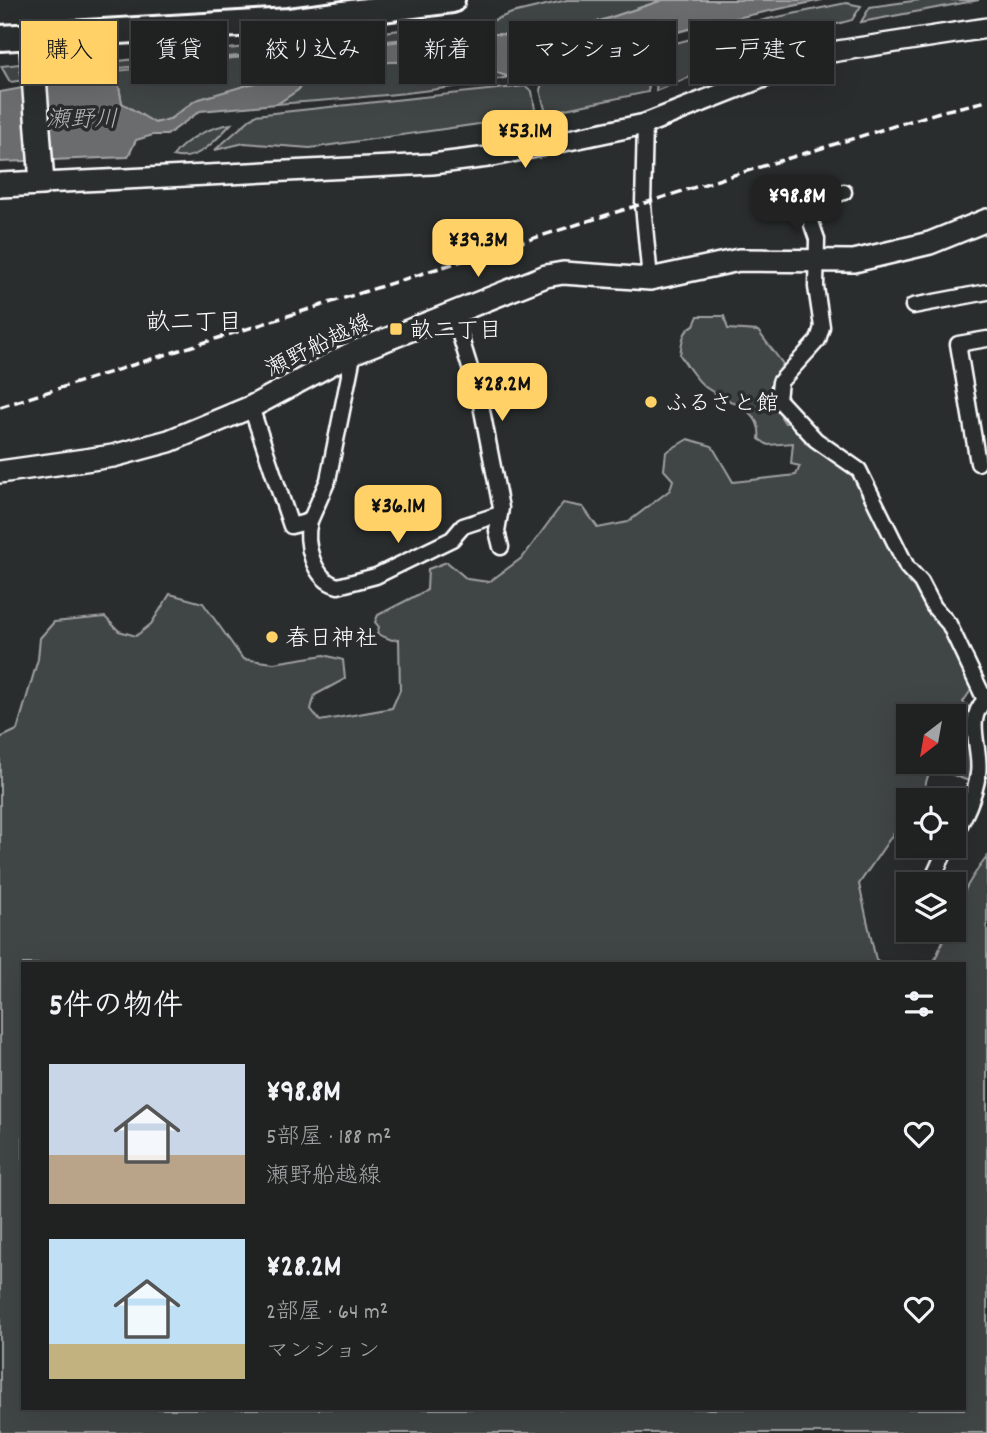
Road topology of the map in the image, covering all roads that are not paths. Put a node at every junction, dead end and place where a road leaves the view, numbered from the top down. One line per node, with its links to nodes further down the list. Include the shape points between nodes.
1 (344, 0): 3 (street)
2 (453, 0): 3 (highway)
3 (371, 13): 6 (highway)
4 (987, 28): 9 (street, via 825,52)
5 (0, 38): 7 (highway)
6 (117, 39)
7 (21, 45)
8 (35, 84): 10 (main road)
9 (645, 124): 10 (street, via 432,164); 15 (street, via 643,205)
10 (42, 178): 11 (main road)
11 (0, 185)
12 (844, 192): 14 (street, via 801,207 817,239)
13 (987, 220): 14 (main road, 瀬野船越線, via 891,253 854,261)
14 (816, 261): 15 (main road, 瀬野船越線, via 739,260); 27 (street, via 821,334 780,382 778,399 816,440 859,470 907,567 949,624 985,700 975,714 979,762)
15 (650, 279): 18 (main road, 瀬野船越線, via 563,273 525,283)
16 (987, 292): 17 (street)
17 (913, 306)
18 (453, 313): 20 (main road, 瀬野船越線); 24 (street, via 480,400)
19 (987, 340): 22 (street, via 958,344)
20 (350, 354): 21 (main road, 瀬野船越線); 25 (street, via 328,480)
21 (251, 407): 23 (main road, 瀬野船越線, via 169,441 113,456); 25 (street, via 291,526)
22 (978, 463)
23 (0, 472)
24 (500, 514): 25 (street, via 463,526 452,539 376,576 338,586 325,578 311,555); 26 (street, via 497,531)
25 (310, 521)
26 (501, 547)
27 (966, 814)

